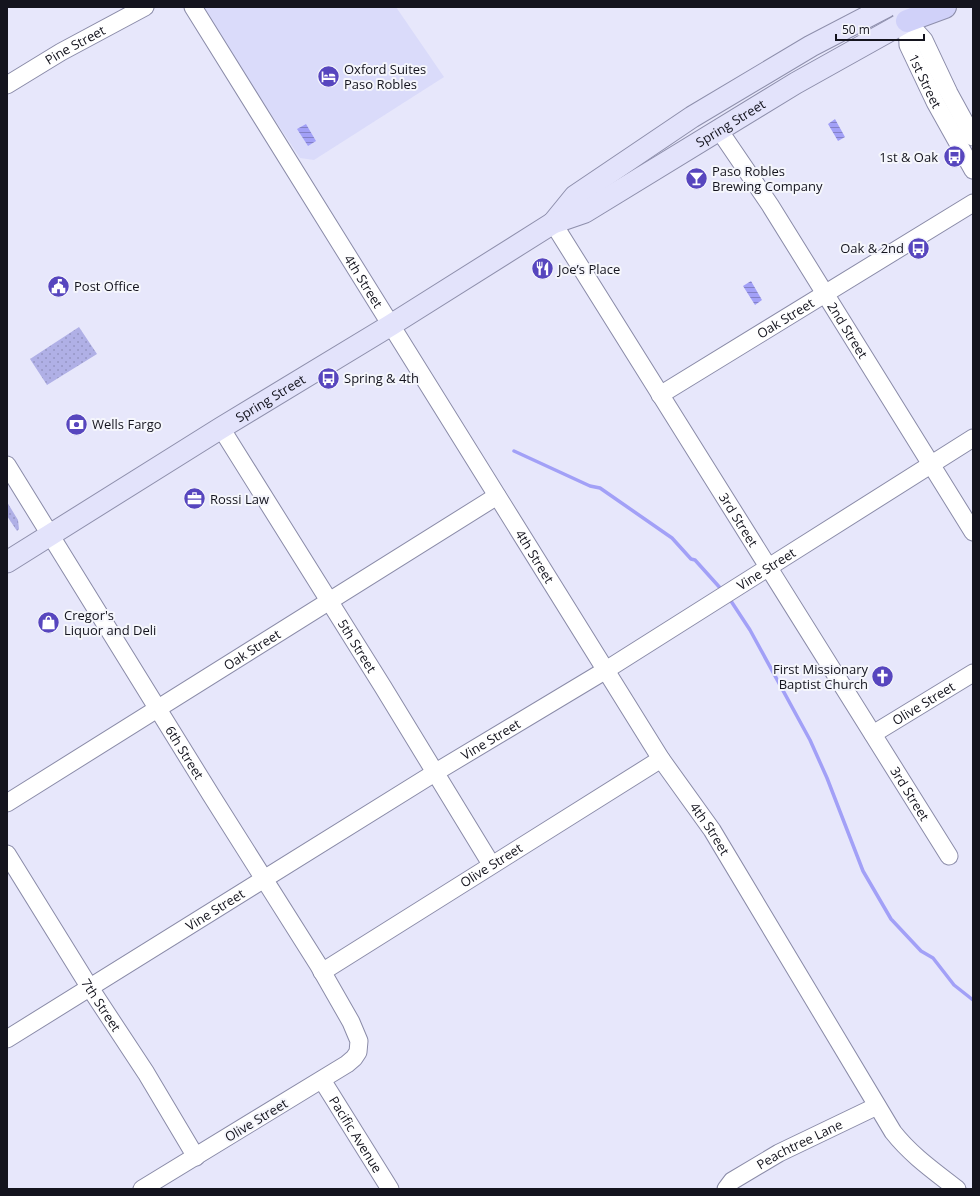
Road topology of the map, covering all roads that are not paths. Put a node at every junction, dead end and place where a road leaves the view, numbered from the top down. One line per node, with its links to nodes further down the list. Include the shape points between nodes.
1 (145, 7): 6 (street, Pine Street)
2 (193, 7): 13 (street, 4th Street)
3 (886, 7): 11 (main road, Spring Street, via 811,46 692,117 575,196)
4 (945, 7): 5 (highway)
5 (904, 14): 7 (main road, Spring Street); 8 (street, 1st Street, via 924,40); 9 (street, 1st Street, via 908,45 935,102)
6 (7, 84)
7 (720, 130): 11 (main road, Spring Street, via 585,212); 12 (street, 2nd Street)
8 (973, 137)
9 (973, 170)
10 (973, 203): 12 (street, Oak Street)
11 (553, 223): 13 (main road, Spring Street); 14 (street, 3rd Street)
12 (825, 294): 14 (street, Oak Street); 17 (street, 2nd Street)
13 (391, 325): 15 (main road, Spring Street); 19 (street, 4th Street)
14 (660, 395): 23 (street, 3rd Street)
15 (221, 428): 21 (main road, Spring Street); 24 (street, 5th Street)
16 (973, 438): 17 (street, Vine Street)
17 (932, 464): 20 (street, 2nd Street); 23 (street, Vine Street)
18 (7, 465): 21 (street, 6th Street)
19 (497, 496): 24 (street, Oak Street); 25 (street, 4th Street)
20 (973, 532)
21 (50, 535): 22 (main road, Spring Street); 27 (street, 6th Street)
22 (7, 562)
23 (769, 567): 25 (street, Vine Street); 28 (street, 3rd Street)
24 (329, 601): 27 (street, Oak Street); 30 (street, 5th Street)
25 (606, 670): 29 (street, 4th Street); 30 (street, Vine Street)
26 (973, 673): 28 (street, Olive Street)
27 (158, 709): 31 (street, Oak Street); 35 (street, 6th Street)
28 (873, 734): 33 (street, 3rd Street)
29 (661, 759): 34 (street, Olive Street); 41 (street, 4th Street, via 712,830)
30 (436, 772): 34 (street, 5th Street); 35 (street, Vine Street)
31 (7, 803)
32 (7, 854): 37 (street, 7th Street)
33 (949, 856)
34 (491, 864): 36 (street, Olive Street)
35 (263, 878): 36 (street, 6th Street); 37 (street, Vine Street)
36 (322, 972): 39 (street, 6th Street)
37 (90, 988): 38 (street, Vine Street); 42 (street, 7th Street, via 146,1073)
38 (7, 1039)
39 (359, 1041): 40 (street, Olive Street, via 358,1052 354,1058)
40 (322, 1080): 42 (street, Olive Street); 44 (street, Pacific Avenue)
41 (877, 1106): 45 (street, Peachtree Lane, via 778,1153 732,1181); 46 (street, 4th Street, via 902,1145)
42 (196, 1156): 43 (street, Olive Street)
43 (142, 1189)
44 (390, 1189)
45 (726, 1189)
46 (956, 1189)

